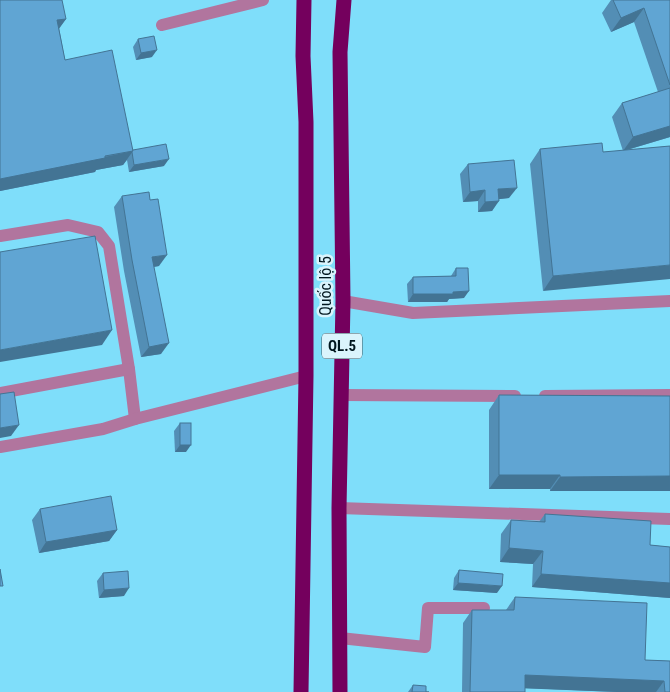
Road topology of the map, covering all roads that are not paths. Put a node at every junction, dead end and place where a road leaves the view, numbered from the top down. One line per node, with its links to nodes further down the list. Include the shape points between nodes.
1 (263, 0): 4 (lane)
2 (304, 0): 9 (highway, Quốc lộ 5 / QL.5)
3 (344, 0): 7 (highway, Quốc lộ 5 / QL.5, via 340,61)
4 (162, 25)
5 (0, 236): 8 (lane, via 68,225 98,232 109,246)
6 (670, 301): 7 (lane, via 413,313)
7 (343, 302): 11 (highway, Quốc lộ 5 / QL.5)
8 (129, 369): 10 (lane); 13 (lane)
9 (306, 376): 13 (lane); 19 (highway, Quốc lộ 5 / QL.5)
10 (0, 393)
11 (342, 395): 12 (lane); 15 (highway, Quốc lộ 5 / QL.5)
12 (670, 395)
13 (135, 419): 14 (lane, via 103,429)
14 (0, 447)
15 (339, 508): 16 (lane); 18 (highway, Quốc lộ 5 / QL.5)
16 (670, 519)
17 (484, 608): 18 (lane, via 428,608 425,647)
18 (340, 638): 20 (highway, Quốc lộ 5 / QL.5)
19 (301, 692)
20 (340, 692)

